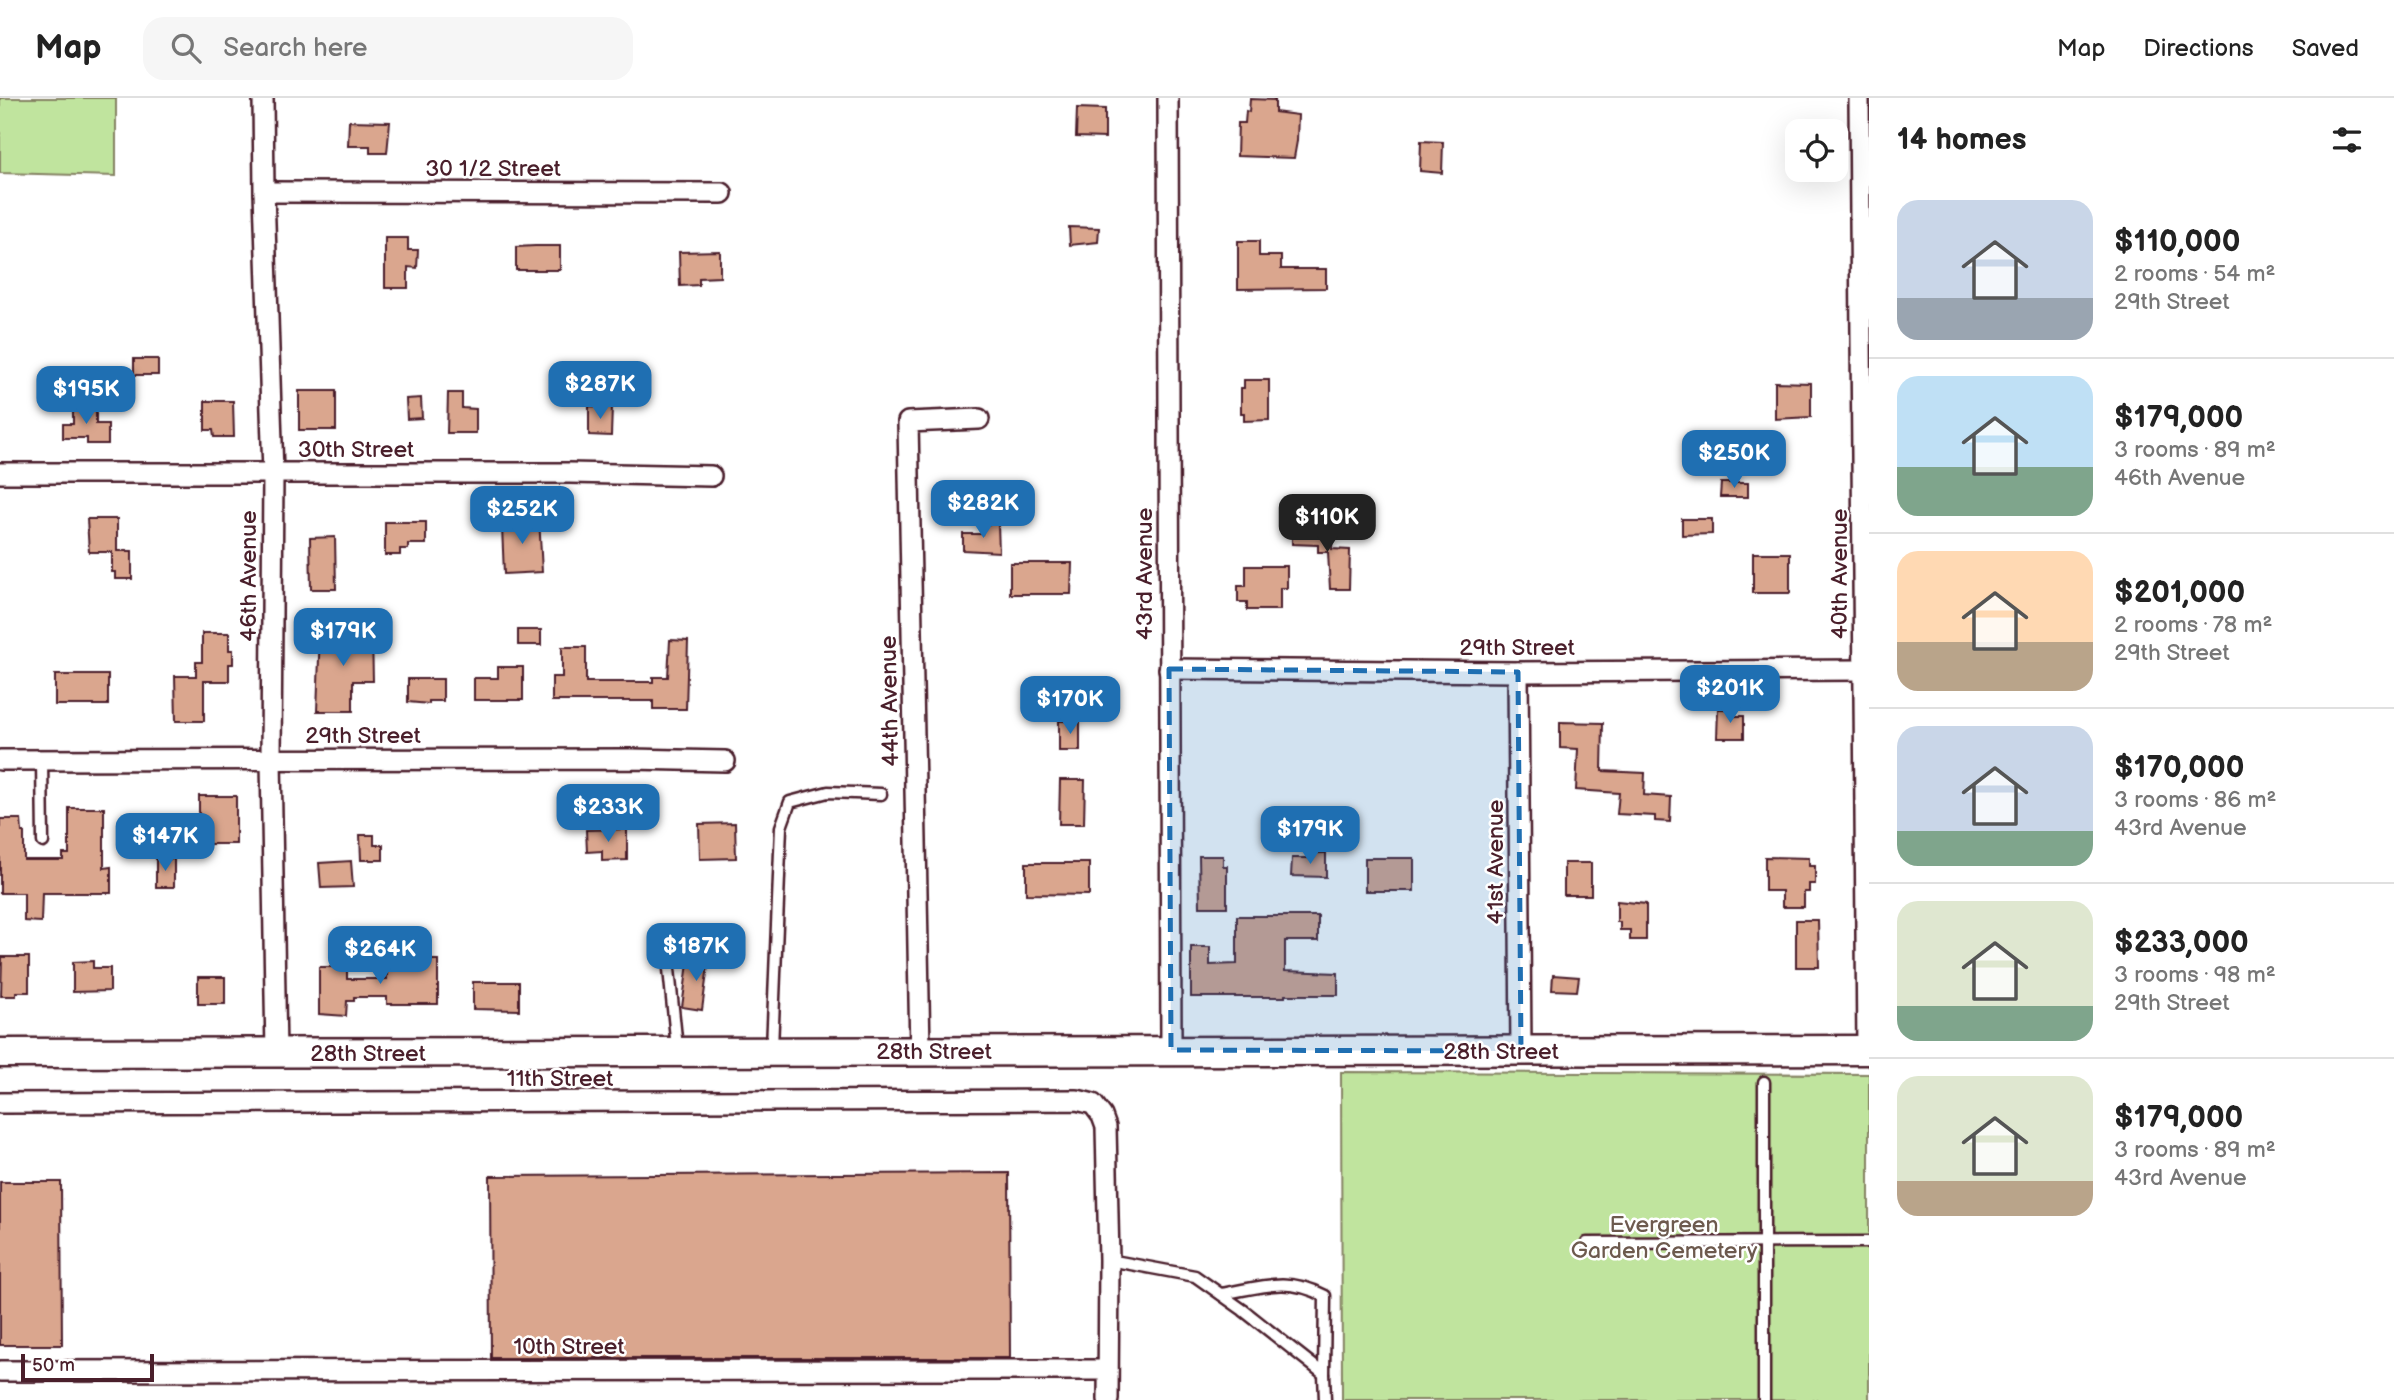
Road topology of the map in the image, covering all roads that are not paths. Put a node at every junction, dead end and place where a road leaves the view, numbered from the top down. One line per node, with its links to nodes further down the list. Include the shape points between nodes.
1 (263, 98): 4 (street, 46th Avenue)
2 (1168, 98): 10 (street, 43rd Avenue)
3 (1859, 98): 11 (street, 40th Avenue)
4 (264, 192): 5 (street, 30 1/2 Street); 8 (street, 46th Avenue)
5 (722, 192)
6 (979, 419): 22 (street, 44th Avenue, via 908,422)
7 (0, 473): 8 (street, 30th Street)
8 (273, 474): 9 (street, 30th Street); 13 (street, 46th Avenue)
9 (711, 476)
10 (1169, 669): 12 (street, 29th Street); 20 (street, 43rd Avenue)
11 (1864, 670): 12 (street, 29th Street); 21 (street, 40th Avenue)
12 (1518, 672): 23 (street, 41st Avenue)
13 (271, 759): 15 (street, 29th Street); 16 (street, 29th Street); 27 (street, 46th Avenue)
14 (0, 760): 15 (street, 29th Street)
15 (42, 760): 18 (lane)
16 (725, 761)
17 (881, 794): 25 (lane, via 828,792 790,802 781,827)
18 (43, 842)
19 (667, 949): 24 (lane)
20 (1171, 1050): 22 (main road, 28th Street); 23 (main road, 28th Street)
21 (1868, 1050): 23 (main road, 28th Street)
22 (920, 1051): 25 (main road, 28th Street)
23 (1521, 1051)
24 (678, 1052): 25 (main road, 28th Street); 27 (main road, 28th Street)
25 (772, 1052)
26 (0, 1053): 27 (main road, 28th Street)
27 (276, 1054)
28 (1764, 1082): 32 (lane)
29 (0, 1103): 33 (street, 11th Street, via 1077,1100 1093,1104 1106,1127)
30 (1869, 1242): 32 (lane)
31 (1587, 1243): 32 (lane)
32 (1764, 1243): 40 (lane)
33 (1109, 1260): 34 (lane, via 1195,1276); 35 (street)
34 (1221, 1294): 37 (lane); 37 (lane, via 1284,1283 1325,1296)
35 (1108, 1370): 36 (street, 10th Street); 38 (street)
36 (0, 1371)
37 (1324, 1374): 39 (lane)
38 (1108, 1400)
39 (1325, 1400)
40 (1764, 1400)

